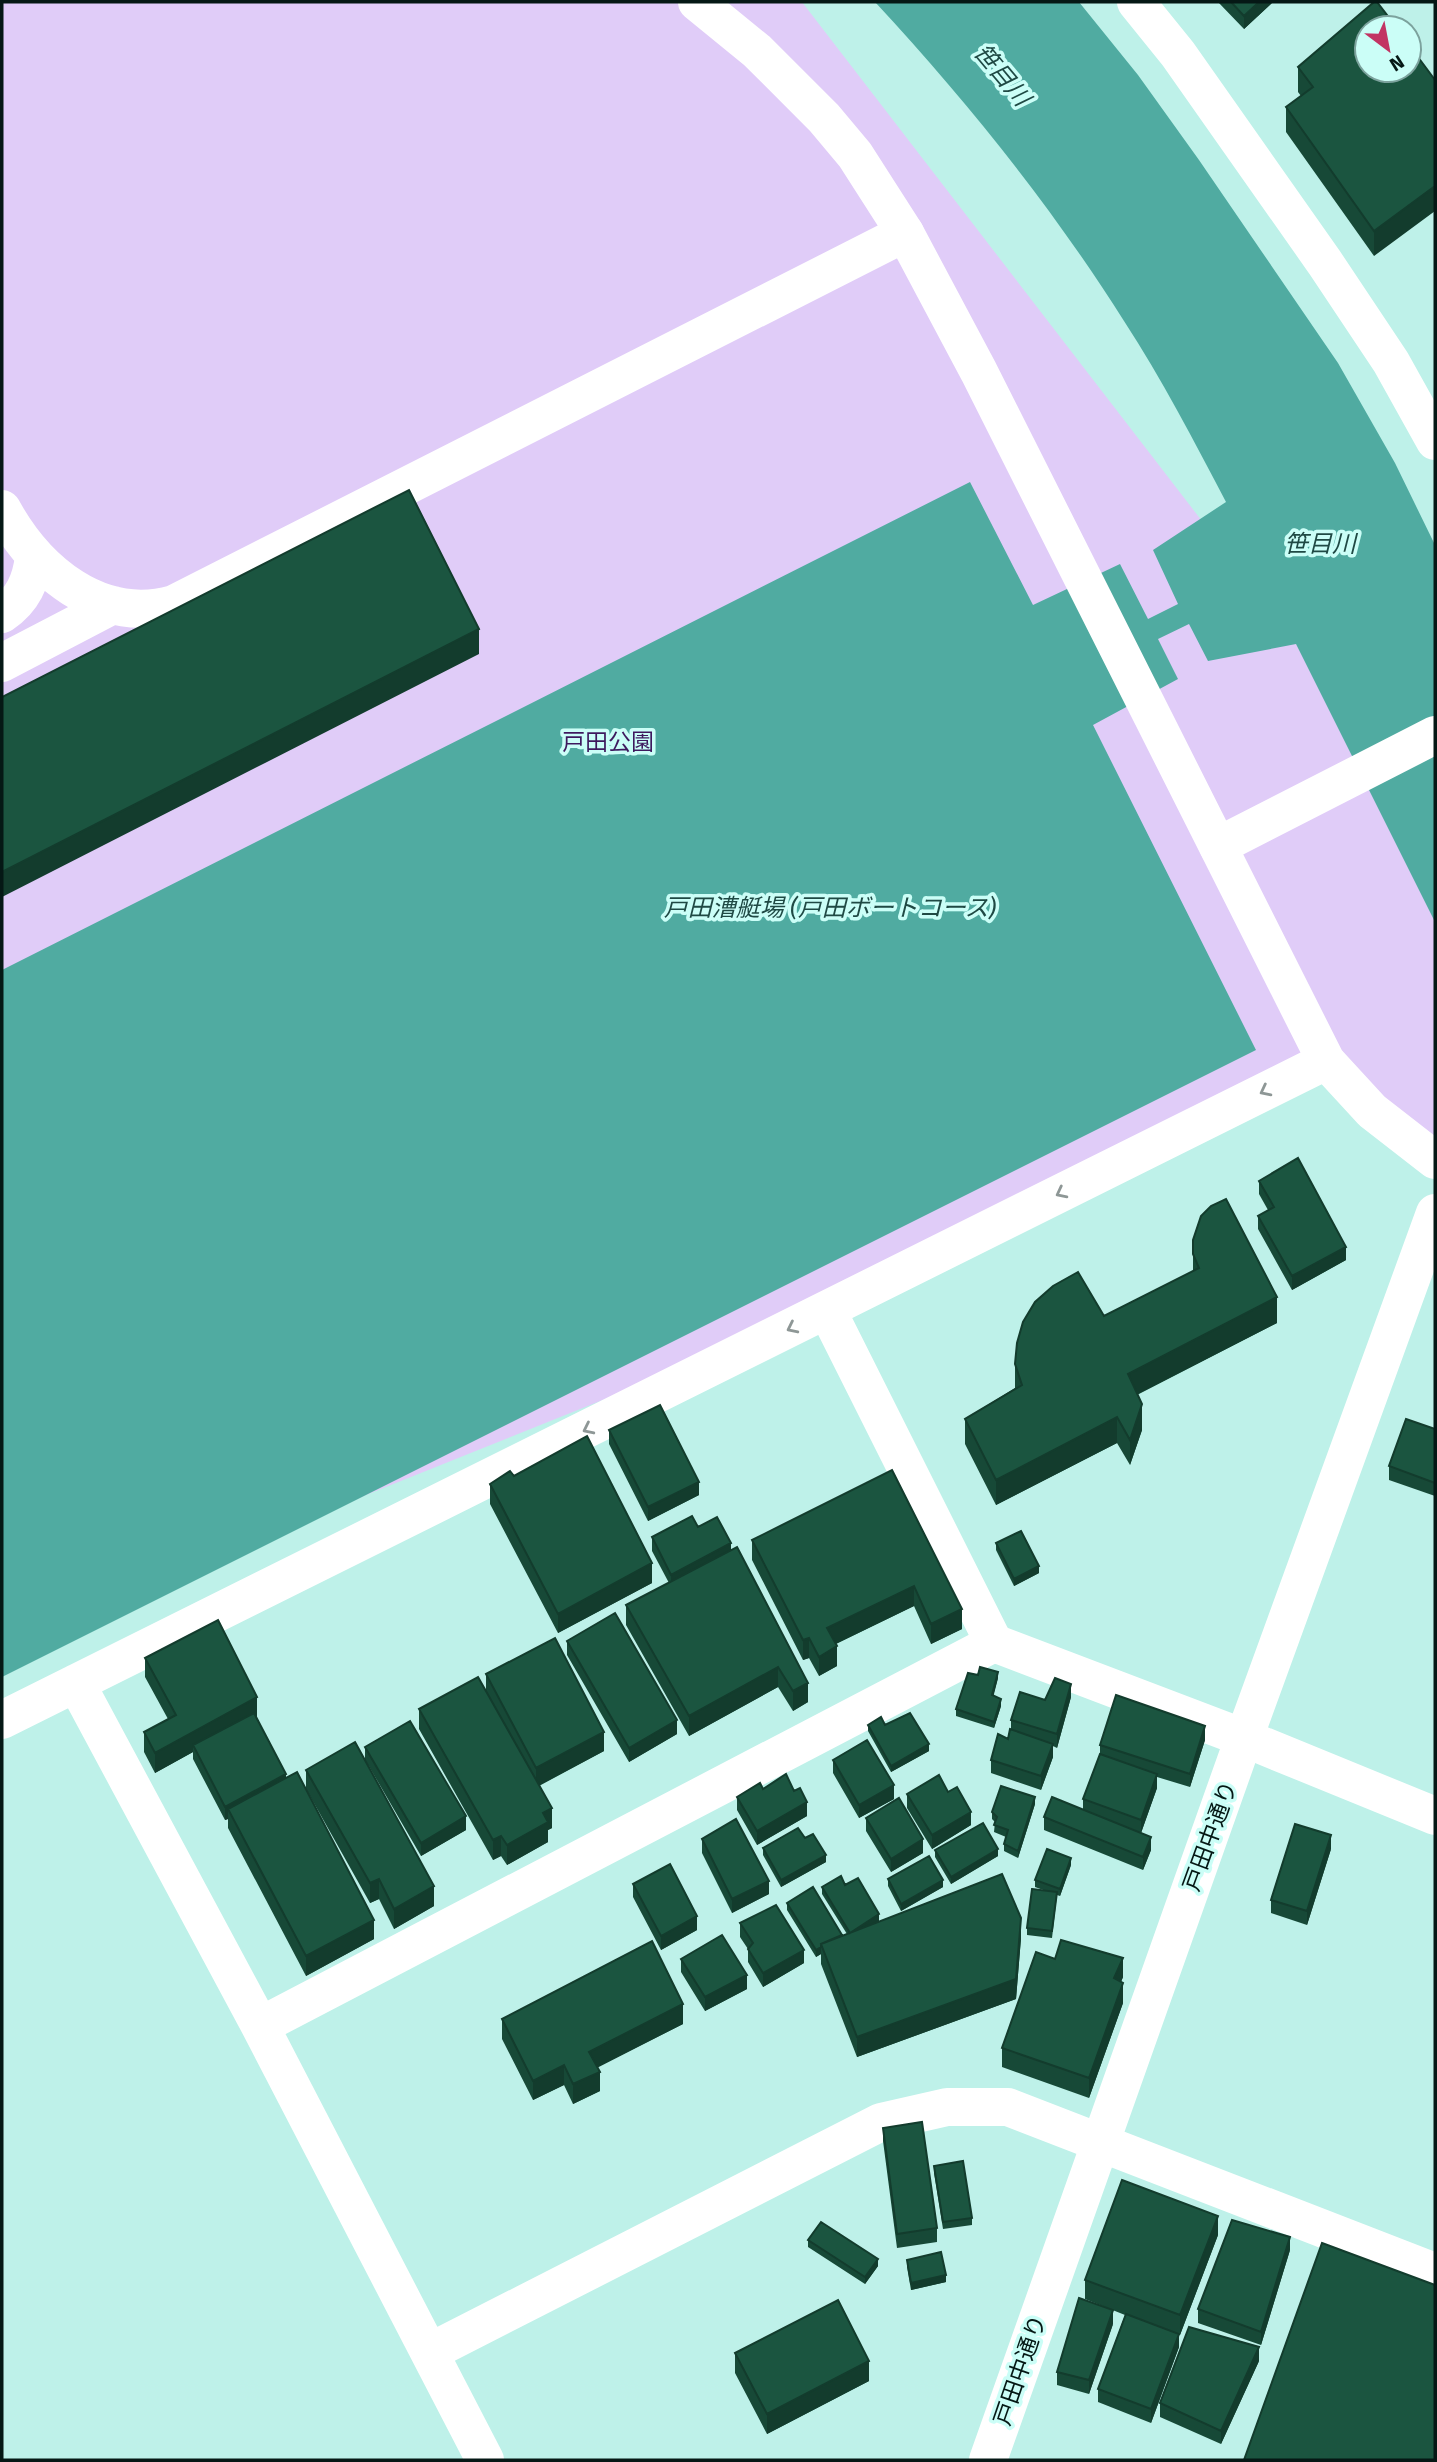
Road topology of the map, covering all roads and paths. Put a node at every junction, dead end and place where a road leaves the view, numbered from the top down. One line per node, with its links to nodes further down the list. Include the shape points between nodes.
1 (697, 2): 3 (street, via 757,51 824,118 855,155)
2 (1136, 2): 4 (street, via 1178,54 1325,263 1391,362)
3 (905, 233): 7 (street, via 174,604 154,609); 11 (street)
4 (1435, 441)
5 (2, 509): 6 (street)
6 (34, 557): 7 (street, via 71,586); 8 (street, via 26,589)
7 (113, 605): 9 (street)
8 (2, 614)
9 (2, 663)
10 (1435, 735): 11 (street)
11 (1218, 846): 12 (street)
12 (1326, 1060): 13 (street, via 1372,1111); 15 (street, one-way to 15)
13 (1435, 1160)
14 (1435, 1213): 19 (street, 戸田中通り)
15 (827, 1310): 16 (street); 17 (street, one-way to 17)
16 (994, 1643): 19 (street); 21 (street)
17 (76, 1683): 18 (street); 21 (street)
18 (2, 1720)
19 (1244, 1738): 20 (street); 22 (street, 戸田中通り)
20 (1435, 1816)
21 (260, 2026): 24 (street)
22 (1101, 2142): 23 (street); 24 (street, via 1008,2107 947,2106 881,2122); 26 (street, 戸田中通り)
23 (1435, 2272)
24 (429, 2351): 25 (street)
25 (485, 2460)
26 (988, 2460)

